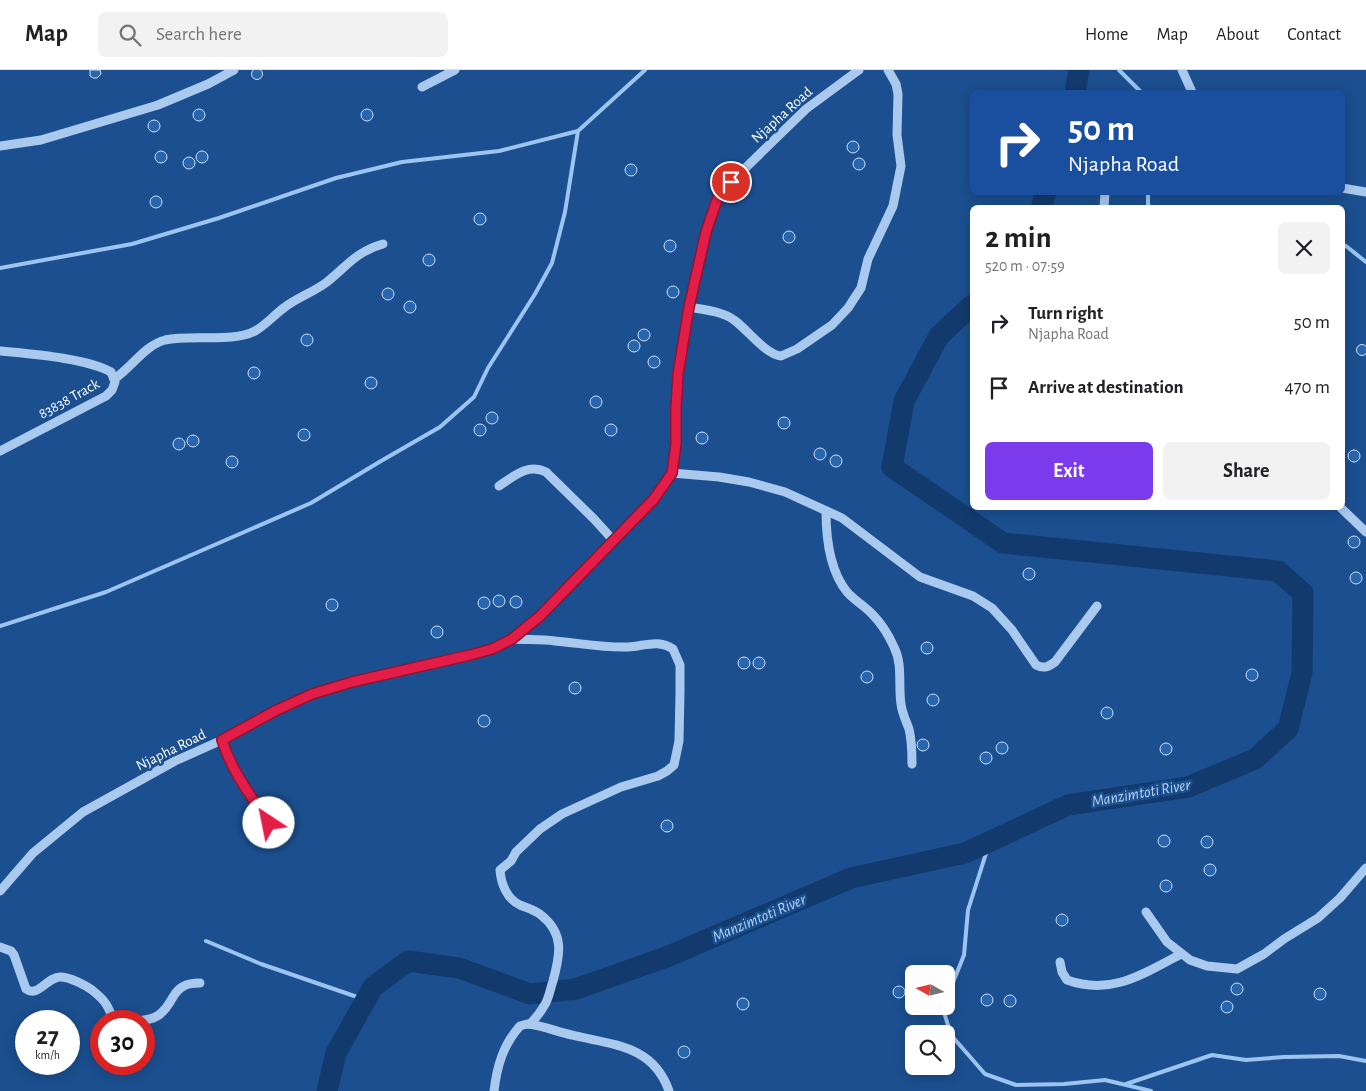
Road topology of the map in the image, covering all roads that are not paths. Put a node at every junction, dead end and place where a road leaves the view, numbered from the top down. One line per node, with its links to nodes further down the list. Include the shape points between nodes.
1 (234, 70): 8 (street, via 158,104 41,140)
2 (455, 70): 6 (street)
3 (859, 70): 12 (street, Njapha Road, via 806,109 718,197 706,232)
4 (888, 70): 12 (street, via 898,94 899,181 893,206 868,260 861,288 848,308 832,325 781,356 771,352 724,314)
5 (1182, 70): 7 (street)
6 (422, 86)
7 (1191, 90)
8 (0, 146)
9 (1345, 188): 10 (street)
10 (1366, 192)
11 (383, 244): 14 (street, via 353,258 326,283 304,294 257,331 236,337 184,338 156,343)
12 (689, 307): 16 (street, Njapha Road, via 678,374)
13 (1, 350): 14 (street, 83838 Track, via 97,367 111,372)
14 (114, 379): 15 (street, 83838 Track, via 114,386 106,396)
15 (0, 450)
16 (672, 473): 19 (street, via 749,482 784,492); 21 (street, Njapha Road, via 654,499)
17 (499, 486): 21 (street, via 528,468 540,469)
18 (1343, 510): 20 (street)
19 (826, 511): 22 (street, via 849,522 920,577 973,596 992,608 1041,668 1055,662); 25 (street, via 830,553 841,581 873,615 895,648 900,671 900,703 909,730)
20 (1366, 532)
21 (613, 540): 23 (street, Njapha Road, via 540,616)
22 (1097, 606)
23 (512, 639): 24 (street, Njapha Road, via 492,649 312,694); 36 (street, via 629,647 659,643 673,649 680,665 679,741 674,765 658,776 621,787 562,814 540,829 500,870 503,885 511,899 541,915 552,926 560,948 547,1001)
24 (222, 740): 26 (street, via 236,775); 28 (street, Njapha Road, via 176,761 83,812 33,853)
25 (912, 764)
26 (269, 823)
27 (1366, 868): 31 (street, via 1318,918 1250,963 1237,969 1223,969 1190,960)
28 (0, 891)
29 (1146, 912): 31 (street, via 1167,942)
30 (0, 947): 34 (street, via 14,955 29,991 35,991 56,978 65,978 91,989)
31 (1181, 954): 32 (street, via 1135,978 1098,986 1067,980)
32 (1060, 962)
33 (200, 983): 35 (street, via 183,986 176,991 166,1009)
34 (110, 1010)
35 (155, 1018)
36 (530, 1024): 37 (street, via 520,1026 504,1049); 38 (street, via 621,1046 642,1056 659,1069)
37 (494, 1091)
38 (669, 1091)

